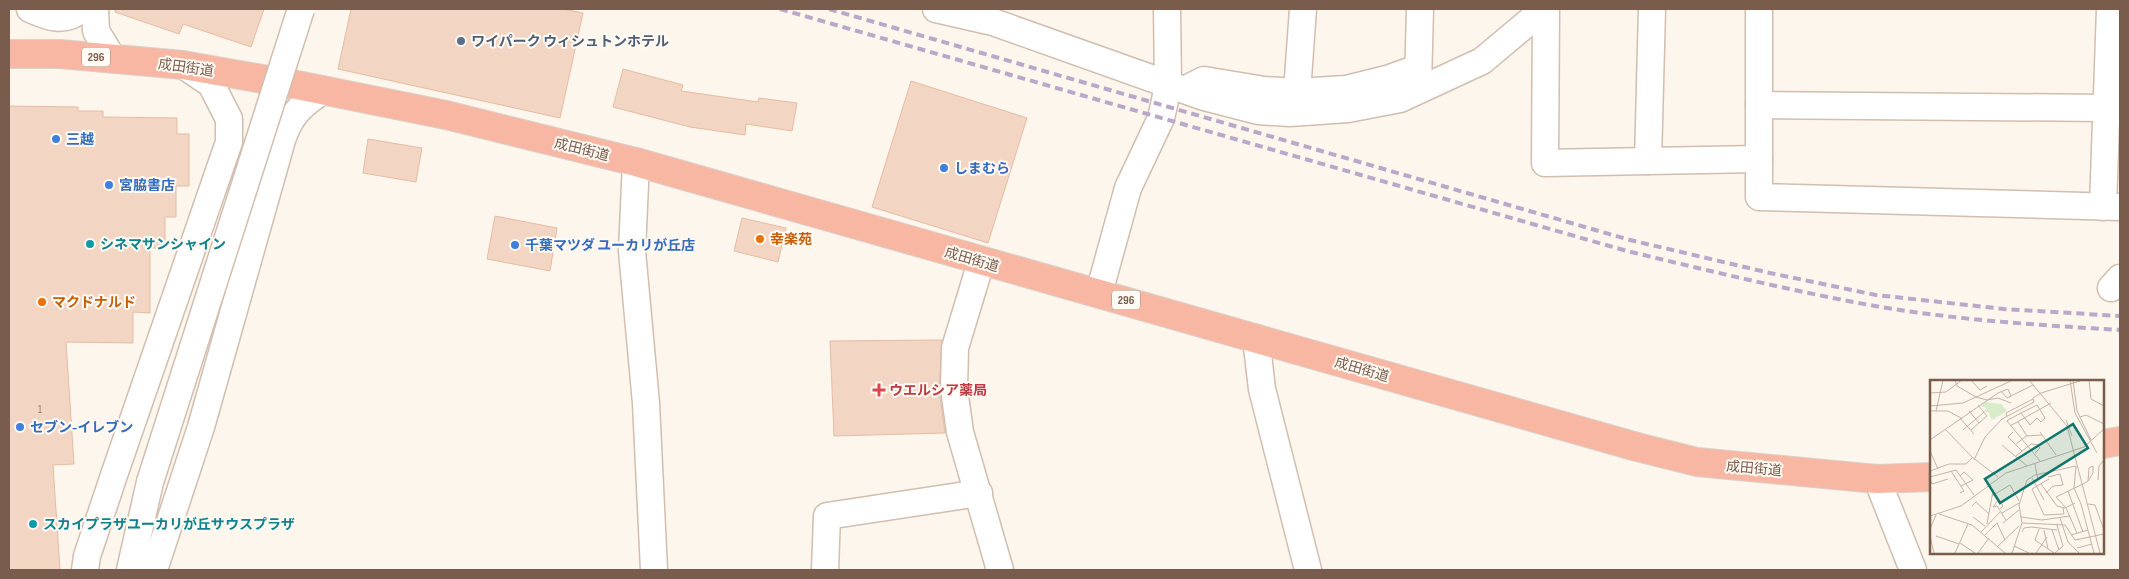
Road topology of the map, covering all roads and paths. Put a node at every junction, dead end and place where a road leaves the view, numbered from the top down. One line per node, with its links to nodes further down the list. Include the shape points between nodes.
1 (30, 9): 2 (street, via 61,19 75,15)
2 (81, 9)
3 (95, 9): 15 (street, via 96,31)
4 (301, 9): 37 (street, bridge, via 150,482)
5 (936, 9): 13 (street)
6 (1167, 9): 19 (street)
7 (1303, 9): 21 (street)
8 (1420, 9): 18 (street)
9 (1545, 9): 18 (street, via 1482,60); 25 (street, via 1545,163)
10 (1652, 9): 25 (street)
11 (1759, 9): 22 (street)
12 (2110, 9): 17 (street)
13 (993, 16): 19 (street)
14 (9, 54): 15 (highway, 成田街道 / 296)
15 (113, 58): 16 (highway, 成田街道 / 296)
16 (183, 65): 20 (highway, 成田街道 / 296); 36 (street, via 211,84 229,119 229,142 112,478)
17 (2114, 74): 23 (street)
18 (1418, 79): 19 (street, via 1400,99 1348,109 1290,113 1258,111); 21 (street, via 1390,78 1346,89)
19 (1177, 87): 21 (street, via 1204,80); 29 (street, via 1128,188)
20 (324, 90): 26 (highway, 成田街道 / 296, via 446,115); 38 (street, via 288,122 201,427)
21 (1297, 92)
22 (1759, 105): 23 (street); 24 (street)
23 (2106, 108): 27 (street)
24 (1759, 159): 25 (street); 27 (street, via 1758,197)
25 (1648, 160)
26 (636, 162): 28 (highway, 成田街道 / 296); 39 (street, via 632,251 646,403)
27 (2112, 207)
28 (981, 262): 29 (highway, 成田街道 / 296); 35 (street, via 955,348 954,389 960,432)
29 (1099, 293): 30 (highway, 成田街道 / 296)
30 (1256, 338): 34 (highway, 成田街道 / 296, via 1697,462); 42 (street, via 1262,389)
31 (2120, 441): 32 (highway)
32 (2104, 444)
33 (1930, 477): 34 (highway, 成田街道 / 296)
34 (1878, 479): 43 (street)
35 (979, 494): 40 (street, via 827,516); 41 (street)
36 (85, 570)
37 (130, 570)
38 (154, 570)
39 (654, 570)
40 (825, 570)
41 (1000, 570)
42 (1308, 570)
43 (1913, 570)

